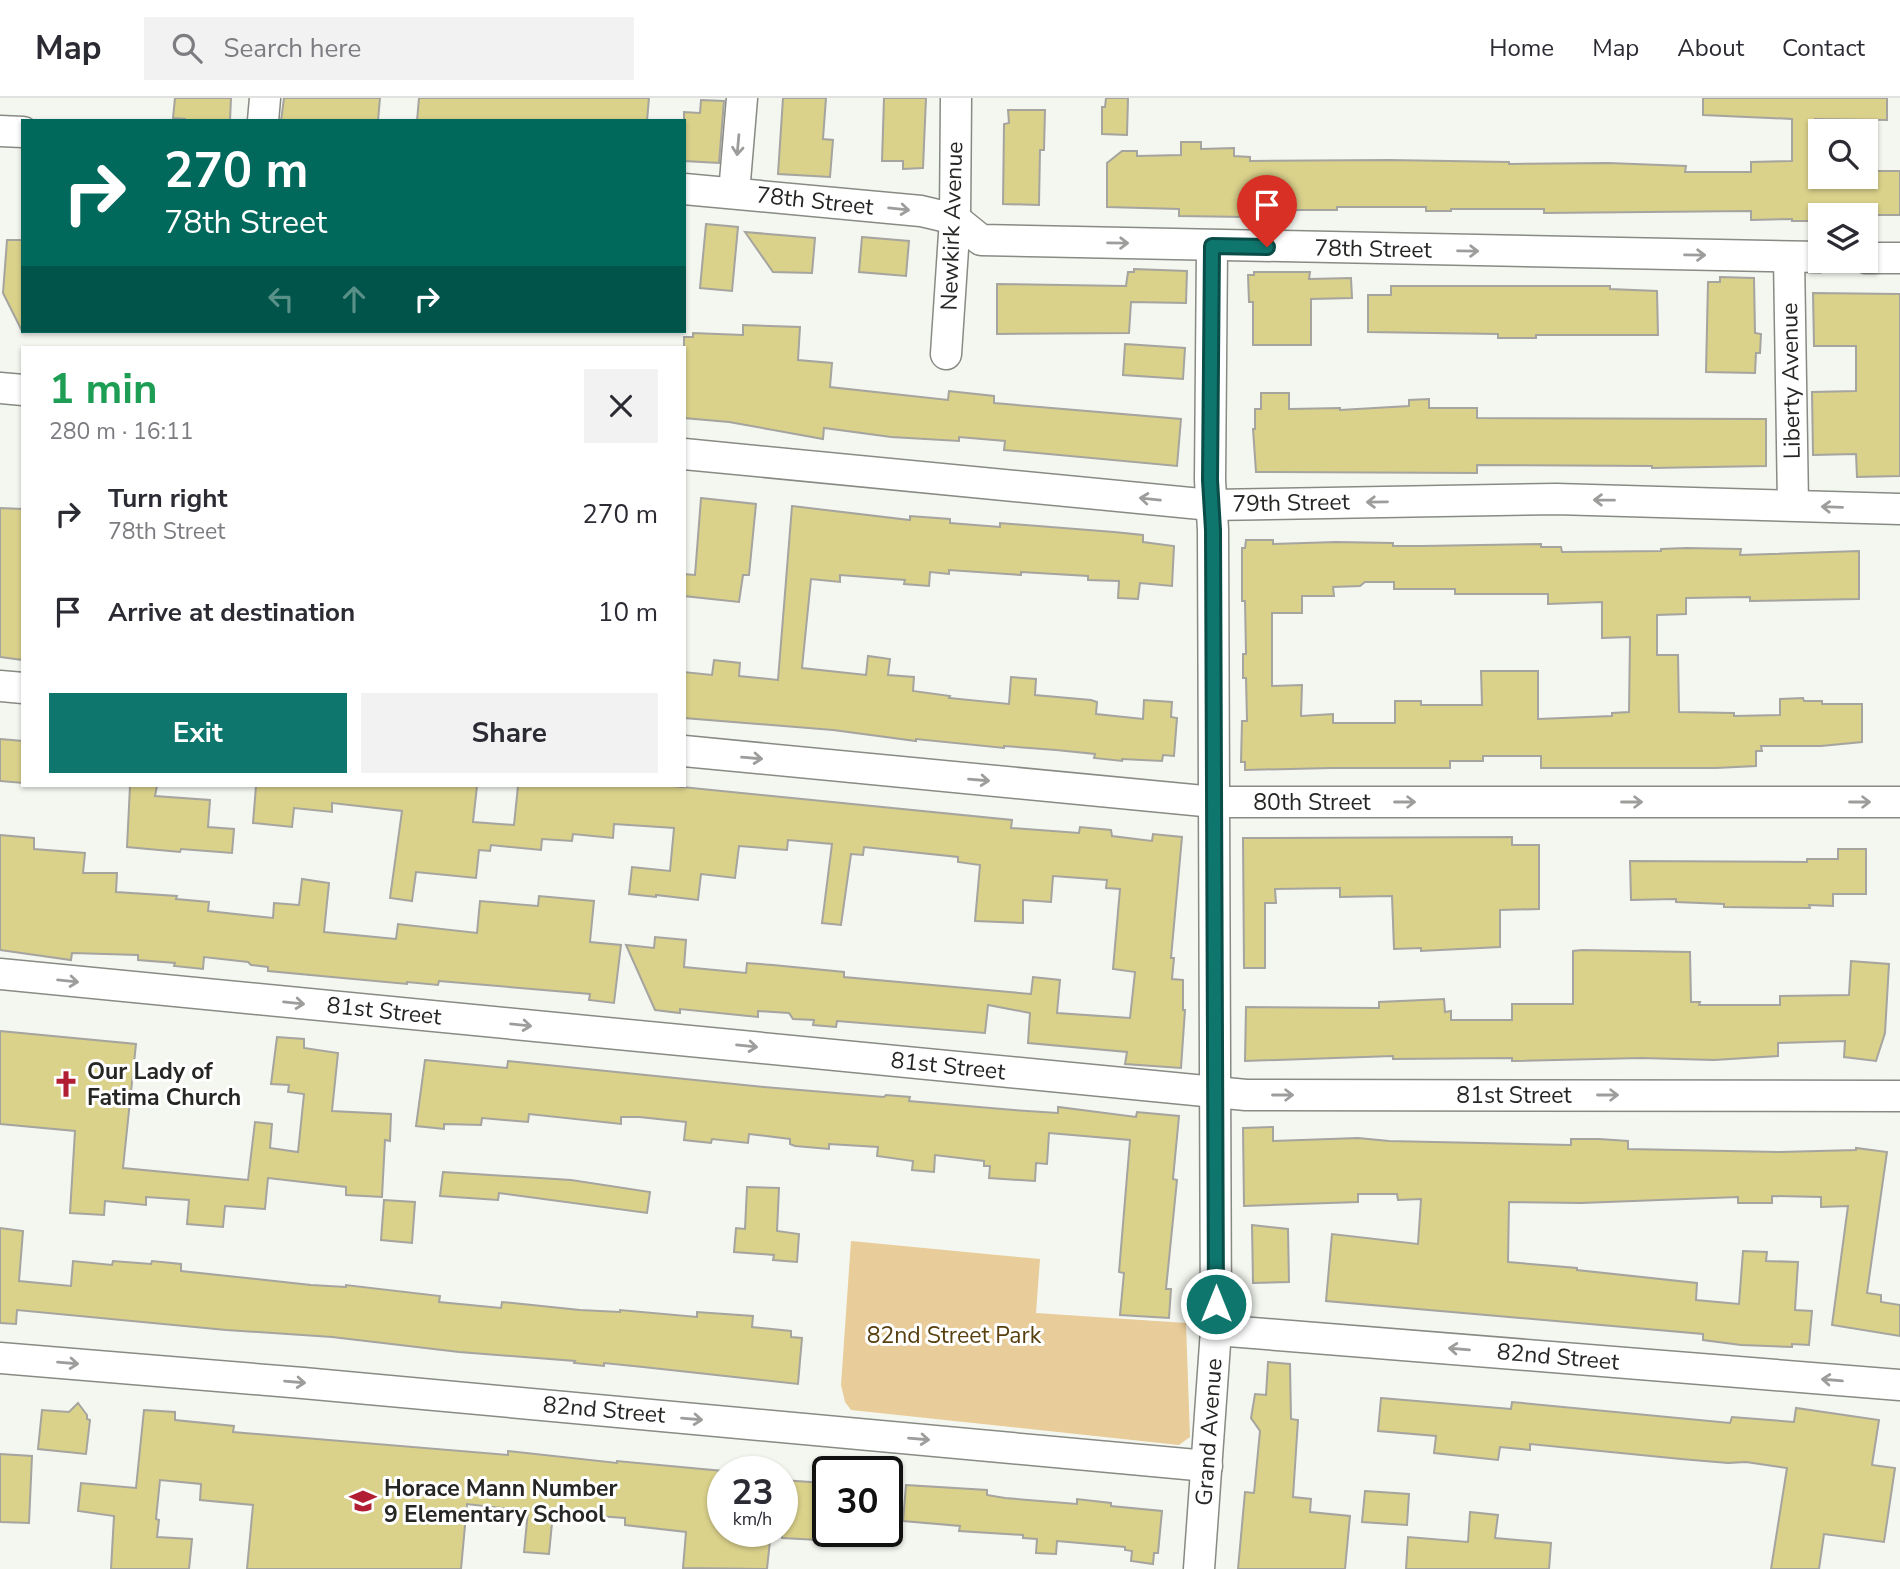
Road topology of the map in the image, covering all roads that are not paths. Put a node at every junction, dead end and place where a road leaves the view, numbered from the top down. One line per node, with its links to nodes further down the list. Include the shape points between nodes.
1 (265, 98): 4 (street)
2 (742, 98): 8 (street, one-way to 8)
3 (956, 98): 9 (street, Newkirk Avenue)
4 (263, 119)
5 (0, 131): 6 (street)
6 (21, 132)
7 (686, 189): 8 (street, 78th Street)
8 (734, 193): 9 (street, 78th Street, one-way to 9, via 921,211)
9 (955, 219): 10 (street, 78th Street, one-way to 10, via 981,240); 15 (street, Newkirk Avenue)
10 (1212, 246): 11 (street, 78th Street, one-way to 11); 19 (street, Grand Avenue)
11 (1789, 257): 12 (street, 78th Street); 20 (street, Liberty Avenue)
12 (1808, 257)
13 (1878, 258): 14 (street)
14 (1900, 258)
15 (946, 354)
16 (0, 388): 17 (street)
17 (21, 390)
18 (686, 454): 19 (street, 79th Street, one-way to 18)
19 (1211, 505): 20 (street, 79th Street, one-way to 19, via 1556,499); 25 (street, Grand Avenue)
20 (1793, 505): 21 (street, 79th Street, one-way to 20)
21 (1900, 509)
22 (0, 686): 23 (street)
23 (21, 688)
24 (686, 751): 25 (street, 80th Street, one-way to 25)
25 (1214, 802): 26 (street, 80th Street, one-way to 26); 28 (street, Grand Avenue)
26 (1900, 802)
27 (0, 974): 28 (street, 81st Street, one-way to 28)
28 (1215, 1092): 29 (street, 81st Street, one-way to 29); 30 (street, Grand Avenue)
29 (1900, 1096)
30 (1216, 1329): 32 (street, 82nd Street, one-way to 30); 33 (street, Grand Avenue)
31 (0, 1357): 33 (street, 82nd Street, one-way to 33)
32 (1900, 1385)
33 (1207, 1466): 34 (street, Grand Avenue)
34 (1199, 1569)

